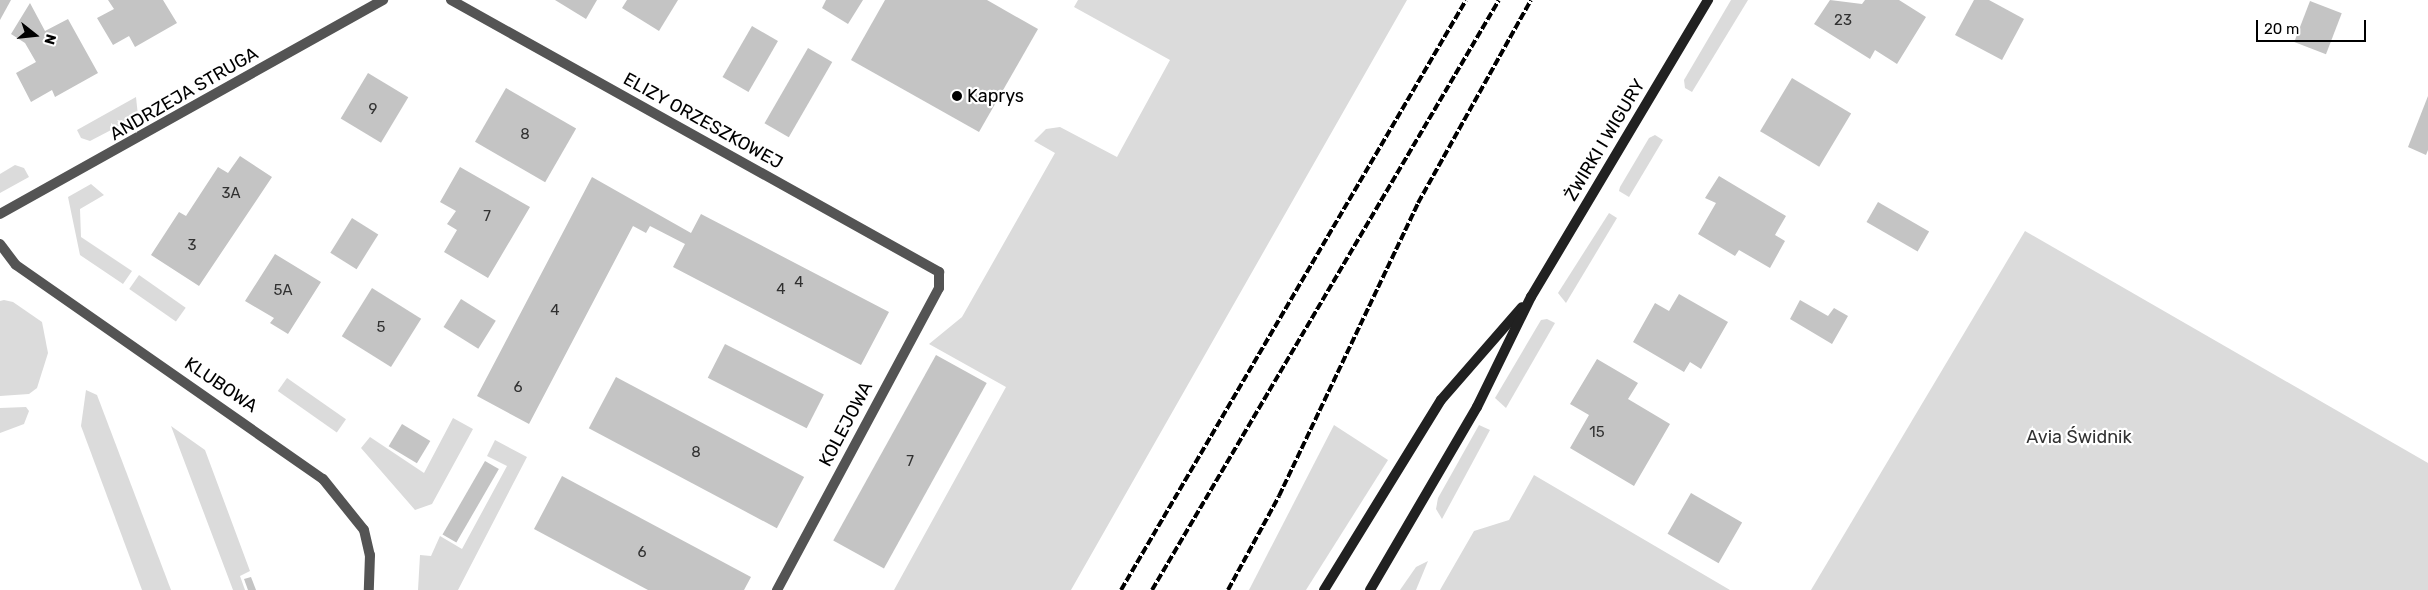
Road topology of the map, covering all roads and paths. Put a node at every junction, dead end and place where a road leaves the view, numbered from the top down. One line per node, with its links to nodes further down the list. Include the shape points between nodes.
1 (383, 0): 4 (street, ANDRZEJA STRUGA)
2 (451, 0): 6 (street, ELIZY ORZESZKOWEJ)
3 (1708, 0): 7 (main road, ŻWIRKI I WIGURY)
4 (0, 214)
5 (0, 244): 8 (street, KLUBOWA, via 16,265 324,479 364,530 370,555)
6 (939, 272): 9 (street, KOLEJOWA, via 939,288)
7 (1531, 297): 10 (main road, via 1441,400); 11 (main road, via 1476,407)
8 (369, 590)
9 (777, 590)
10 (1324, 590)
11 (1370, 590)

